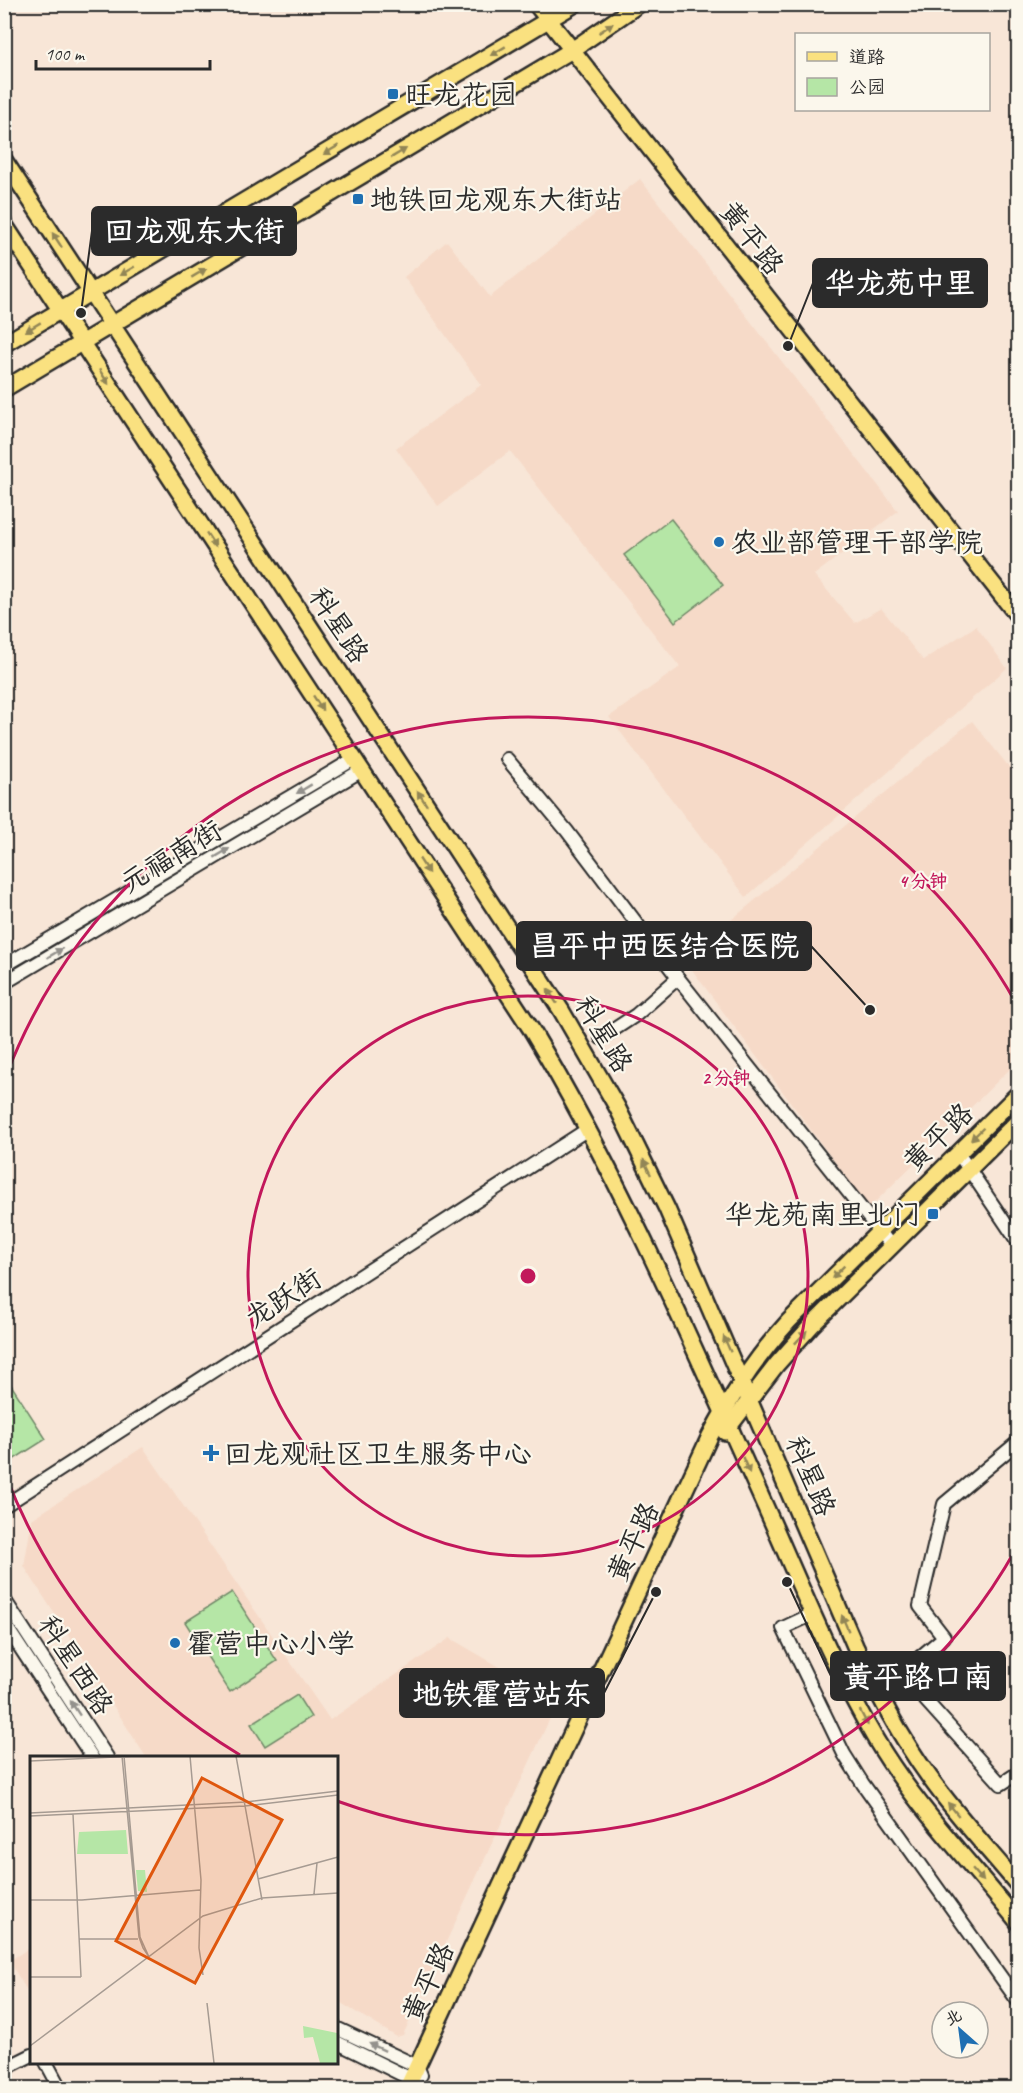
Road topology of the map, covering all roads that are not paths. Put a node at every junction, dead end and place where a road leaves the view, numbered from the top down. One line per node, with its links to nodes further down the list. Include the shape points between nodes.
1 (536, 4): 4 (main road, 黄平路)
2 (575, 4): 4 (main road)
3 (639, 4): 5 (main road, one-way to 3)
4 (549, 21): 5 (main road, 黄平路); 8 (main road, one-way to 8)
5 (572, 50): 10 (main road, one-way to 5); 14 (main road, 黄平路)
6 (4, 160): 8 (main road, 科星路, one-way to 6)
7 (4, 224): 9 (main road, 科星路)
8 (91, 292): 9 (main road); 10 (main road, 科星路)
9 (61, 310): 11 (main road, 科星路); 12 (main road, one-way to 12)
10 (112, 324): 11 (main road); 29 (main road, 科星路, one-way to 10, via 668,1209 592,1061)
11 (82, 342): 13 (main road); 16 (main road, 科星路, one-way to 16)
12 (4, 344)
13 (4, 389)
14 (1018, 616)
15 (507, 759): 18 (street)
16 (358, 765): 17 (street, 元福南街, one-way to 17); 19 (street, 元福南街, one-way to 16); 23 (main road, 科星路, one-way to 23, via 531,1029)
17 (4, 966)
18 (678, 978): 20 (street, via 636,1015); 26 (street)
19 (4, 982)
20 (601, 1038)
21 (1018, 1094): 24 (main road, 黄平路, one-way to 24)
22 (1018, 1120): 25 (main road, 黄平路)
23 (588, 1130): 31 (main road, 科星路, via 648,1246); 34 (street, 龙跃街)
24 (958, 1153): 25 (street); 26 (main road, 黄平路)
25 (969, 1168): 27 (street); 28 (main road, 黄平路)
26 (879, 1231): 28 (street); 29 (main road, 黄平路, one-way to 29, via 789,1321)
27 (1018, 1242)
28 (892, 1246): 30 (main road, 黄平路, one-way to 28, via 811,1326)
29 (742, 1379): 30 (main road, 科星路); 31 (main road, 黄平路)
30 (750, 1398): 32 (main road, 黄平路); 41 (main road, 科星路, one-way to 30, via 930,1779 887,1710 855,1646)
31 (723, 1412): 32 (main road, 科星路); 49 (main road, 黄平路)
32 (729, 1426): 36 (main road, 科星路, one-way to 36); 49 (main road, 黄平路, via 692,1490)
33 (1018, 1442): 40 (street, via 944,1504 920,1606 944,1637 901,1673 1001,1784)
34 (4, 1506)
35 (4, 1599): 39 (street, 科星西路, one-way to 35)
36 (813, 1614): 42 (main road, 科星路, one-way to 42, via 856,1704 898,1775); 43 (street, via 783,1628 844,1754)
37 (4, 1623): 38 (street, 科星西路)
38 (91, 1756)
39 (106, 1756)
40 (1018, 1773)
41 (1018, 1885)
42 (1018, 1922)
43 (1018, 2001)
44 (338, 2029): 49 (street, one-way to 44)
45 (338, 2043): 49 (street)
46 (30, 2056): 48 (street)
47 (47, 2063): 50 (street)
48 (4, 2069)
49 (414, 2079)
50 (60, 2088)

